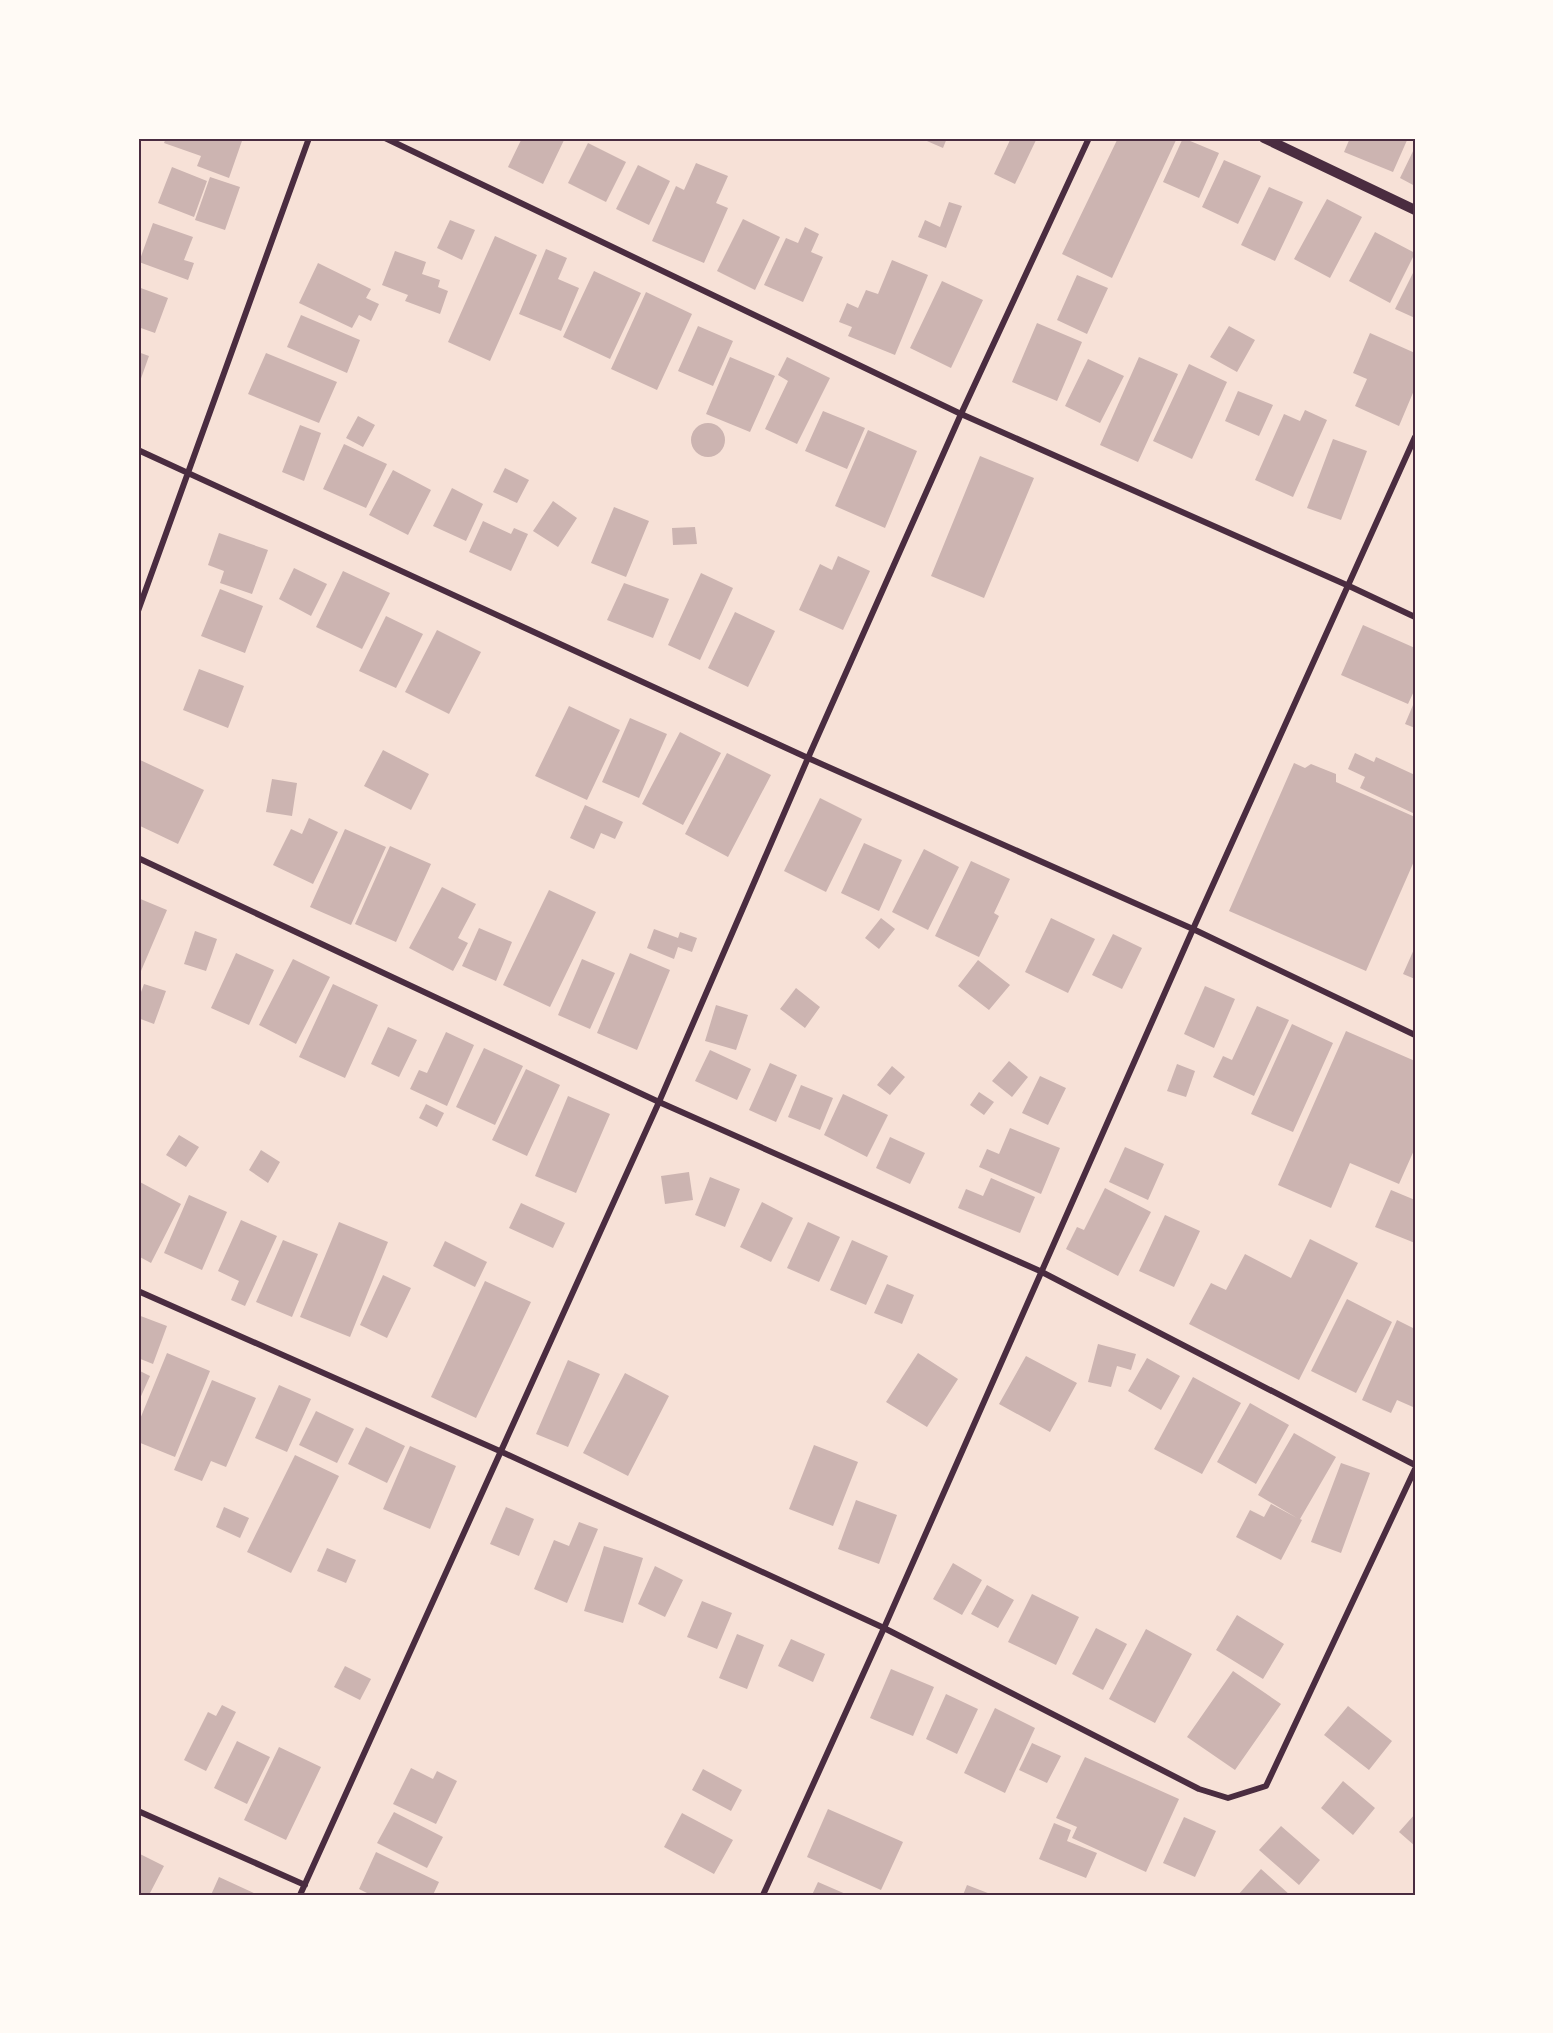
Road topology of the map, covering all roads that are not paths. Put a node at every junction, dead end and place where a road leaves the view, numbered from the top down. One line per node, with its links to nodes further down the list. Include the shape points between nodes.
1 (309, 138): 9 (street)
2 (385, 138): 6 (street)
3 (1089, 138): 6 (street)
4 (1264, 138): 5 (street)
5 (1415, 210)
6 (961, 414): 10 (street); 13 (street)
7 (1415, 437): 10 (street)
8 (138, 450): 9 (street)
9 (187, 471): 11 (street); 13 (street)
10 (1349, 586): 12 (street); 15 (street)
11 (138, 611)
12 (1415, 618)
13 (808, 758): 15 (street); 17 (street)
14 (138, 858): 17 (street)
15 (1193, 929): 16 (street); 18 (street)
16 (1415, 1035)
17 (660, 1102): 18 (street); 20 (street)
18 (1040, 1271): 21 (street); 22 (street)
19 (138, 1292): 20 (street)
20 (502, 1452): 22 (street); 24 (street)
21 (1415, 1467): 22 (street, via 1266,1786 1228,1798 1198,1789)
22 (884, 1628): 26 (street)
23 (138, 1812): 24 (street)
24 (305, 1885): 25 (street)
25 (300, 1895)
26 (764, 1895)

